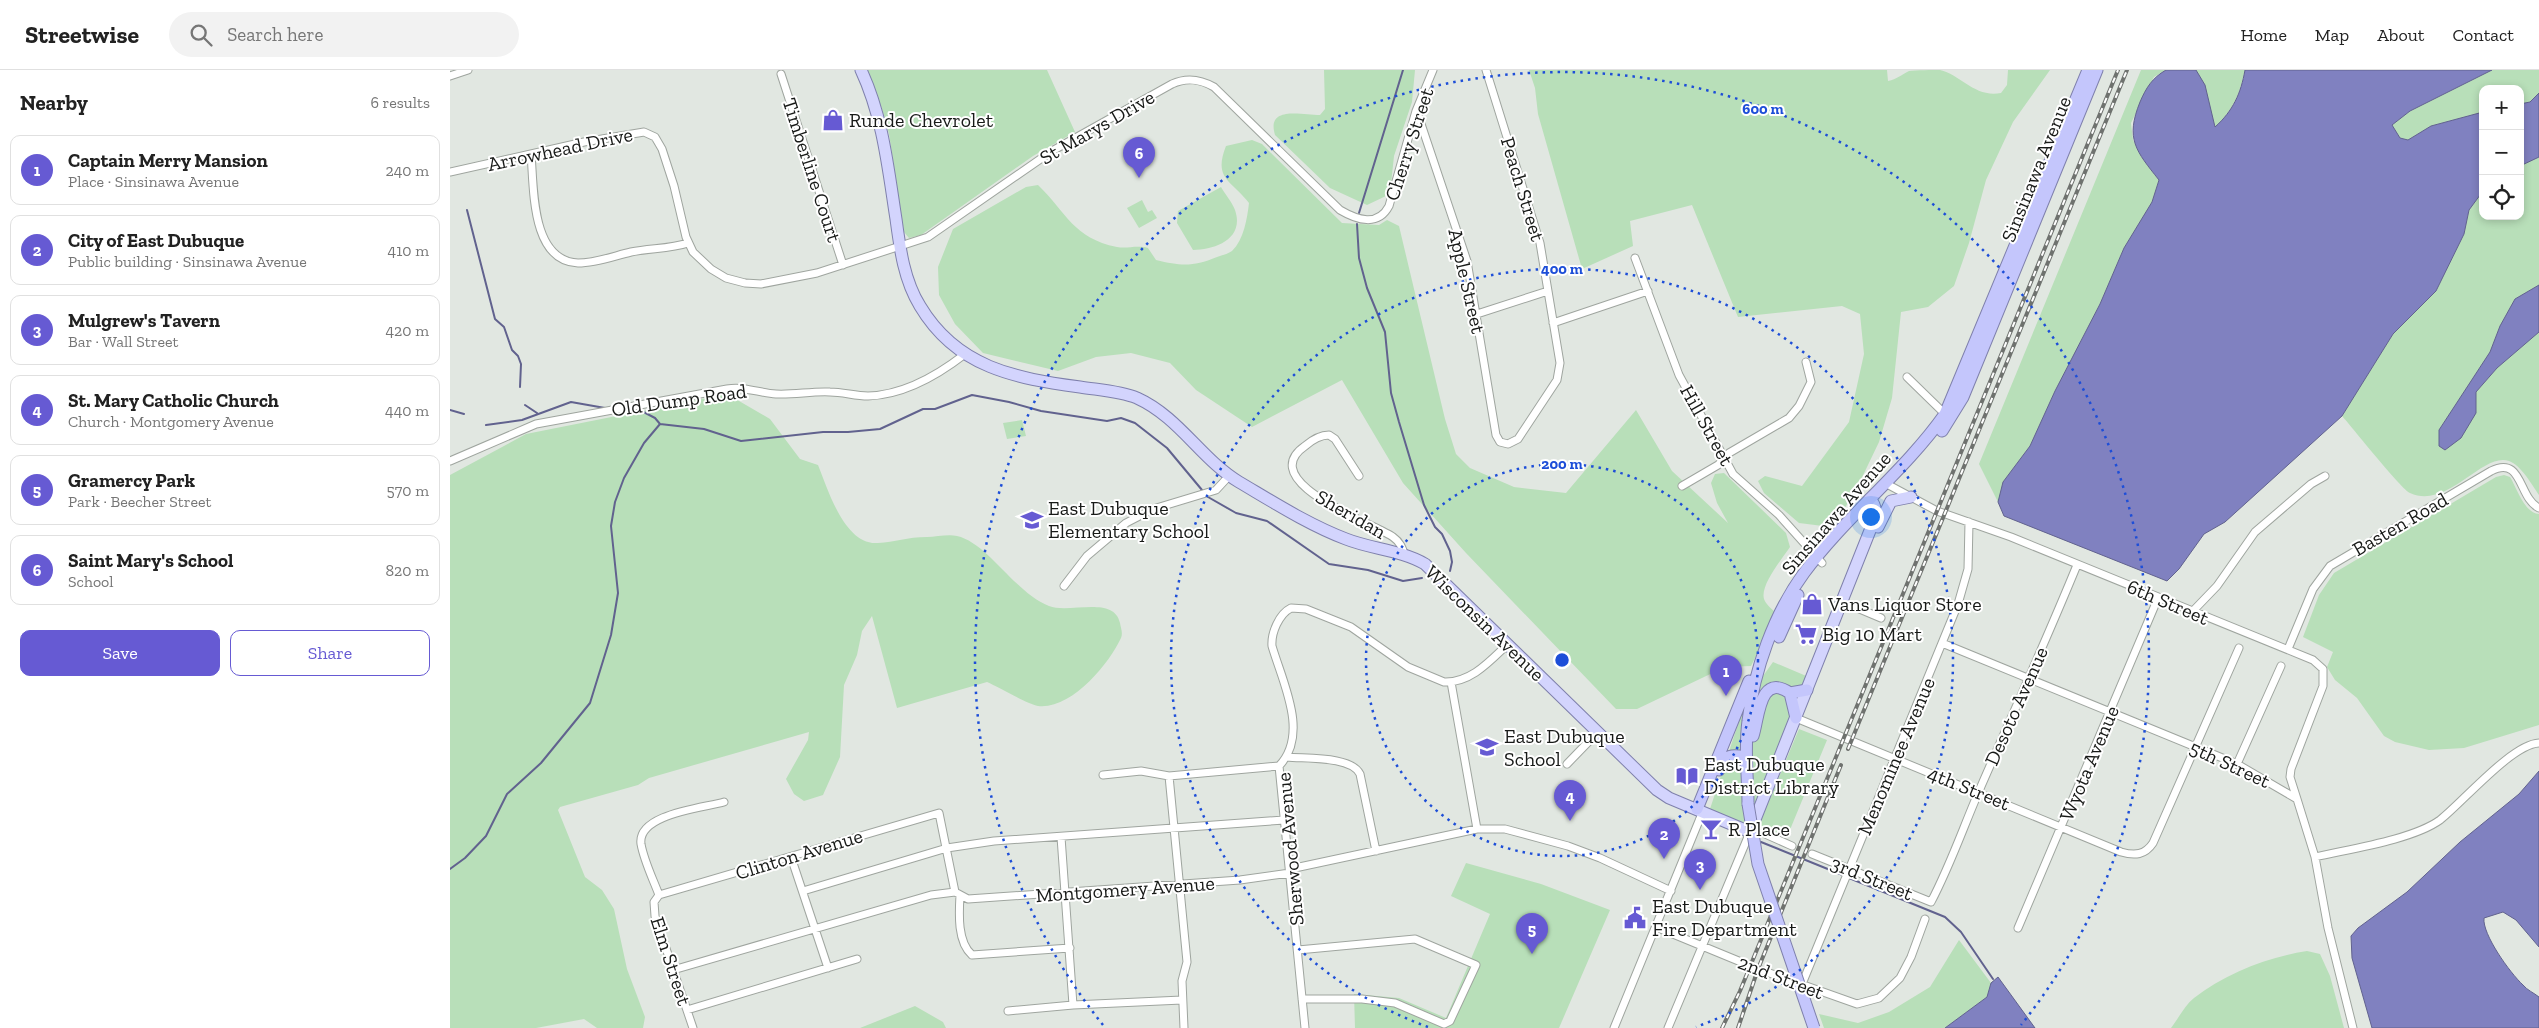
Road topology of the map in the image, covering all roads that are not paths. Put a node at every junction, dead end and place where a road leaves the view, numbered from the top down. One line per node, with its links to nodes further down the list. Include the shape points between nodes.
1 (468, 70): 8 (street)
2 (861, 70): 14 (main road, Wisconsin Avenue, via 885,146)
3 (1433, 70): 9 (street, Cherry Street)
4 (1486, 70): 17 (street, Peach Street, via 1540,243)
5 (2088, 70): 24 (highway, Sinsinawa Avenue)
6 (2097, 70): 24 (highway, Sinsinawa Avenue, via 1963,397)
7 (781, 74): 16 (street, Timberline Court)
8 (450, 76)
9 (1416, 112): 12 (street, Cherry Street, via 1384,216 1371,220); 19 (street, Apple Street, via 1467,261)
10 (532, 154): 11 (street, Arrowhead Drive); 13 (street, Arrowhead Drive, via 638,132 650,134 665,156); 13 (street, via 540,226 547,245 565,261 583,263)
11 (450, 172)
12 (1354, 217): 14 (street, St Marys Drive, via 1332,204 1214,87 1191,79 1172,84 1052,152 942,229)
13 (688, 243): 16 (street, Arrowhead Drive, via 711,269 726,278 745,283 788,280)
14 (900, 248): 16 (street, Arrowhead Drive); 21 (main road, Wisconsin Avenue, via 906,275 919,305 945,338)
15 (1635, 258): 18 (street, Hill Street)
16 (843, 265)
17 (1548, 291): 19 (street); 20 (street, Peach Street)
18 (1648, 291): 20 (street); 26 (street, Hill Street, via 1679,375)
19 (1477, 314): 25 (street, Apple Street, via 1496,435 1502,444)
20 (1553, 324): 25 (street, Peach Street, via 1559,375 1518,439)
21 (965, 354): 27 (street, Old Dump Road, via 928,378 879,395 832,392 772,394 745,388 704,392 536,424); 28 (main road, Wisconsin Avenue, via 992,369 1015,376 1137,398 1169,418)
22 (1806, 362): 26 (street, via 1811,382 1794,413 1729,453)
23 (1907, 377): 24 (street)
24 (1948, 416): 31 (highway, Sinsinawa Avenue)
25 (1511, 444)
26 (1726, 458): 32 (street); 39 (street, Hill Street, via 1736,478 1779,515)
27 (450, 461)
28 (1230, 476): 38 (main road, Wisconsin Avenue, via 1332,533); 41 (street, via 1216,490 1153,509 1126,523 1087,556)
29 (1359, 476): 38 (street, Sheridan, via 1329,435 1322,436 1293,457 1295,473 1309,490 1336,509 1391,536 1401,543)
30 (2325, 476): 44 (street, via 2255,532 2217,586)
31 (1888, 485): 33 (street, 6th Street); 34 (highway, Sinsinawa Avenue)
32 (1682, 486)
33 (1911, 497): 36 (street, 6th Street, via 1937,511); 37 (main road, via 1895,499 1888,504 1873,541)
34 (1872, 501): 37 (main road, via 1875,518); 39 (highway, Sinsinawa Avenue)
35 (2539, 508): 50 (street, Basten Road, via 2529,500 2519,478 2511,470 2501,467 2491,471 2330,566 2313,589)
36 (1969, 522): 40 (street, 6th Street); 47 (street, Menominee Avenue, via 1967,575)
37 (1864, 548): 43 (main road)
38 (1406, 556): 48 (main road, Wisconsin Avenue, via 1435,572)
39 (1820, 560): 46 (highway, Sinsinawa Avenue, via 1793,589); 59 (highway, Sinsinawa Avenue, via 1796,599 1769,660 1759,690)
40 (2077, 565): 42 (street, 6th Street); 52 (street, Desoto Avenue)
41 (1064, 586)
42 (2158, 598): 44 (street, 6th Street); 56 (street, Wyota Avenue)
43 (1843, 602): 45 (street); 54 (main road)
44 (2192, 612): 50 (street, 6th Street)
45 (1880, 618)
46 (1772, 635): 64 (highway, Sinsinawa Avenue, via 1752,695 1747,722); 74 (highway, via 1752,675)
47 (1942, 643): 52 (street, 5th Street); 63 (street, Menominee Avenue)
48 (1508, 644): 53 (street, via 1477,673); 58 (main road, Wisconsin Avenue)
49 (2239, 648): 61 (street)
50 (2288, 649): 72 (street, 6th Street, via 2318,663 2325,676 2290,769)
51 (2281, 666): 66 (street)
52 (2030, 678): 56 (street, 5th Street); 71 (street, Desoto Avenue)
53 (1451, 682): 62 (street, Sherwood Avenue, via 1416,671 1360,632 1306,609 1291,608 1280,618 1272,637 1294,720); 78 (street)
54 (1807, 690): 55 (highway); 57 (main road)
55 (1790, 693): 57 (highway); 59 (highway, via 1780,688 1766,692 1761,699)
56 (2111, 711): 61 (street, 5th Street); 76 (street, Wyota Avenue)
57 (1796, 718): 63 (street, 4th Street); 79 (main road)
58 (1598, 732): 65 (street); 74 (main road, Wisconsin Avenue, via 1663,794)
59 (1753, 736): 70 (highway, Sinsinawa Avenue)
60 (2539, 743): 86 (street, via 2518,750 2439,820 2422,830)
61 (2196, 747): 66 (street, 5th Street); 76 (street, 4th Street, via 2154,843 2142,853 2121,852)
62 (1287, 757): 67 (street, Sherwood Avenue); 83 (street, via 1344,762 1354,766 1360,774)
63 (1895, 758): 71 (street, 4th Street); 88 (street, Menominee Avenue)
64 (1746, 763): 70 (highway, Sinsinawa Avenue); 74 (highway, via 1739,756 1724,760)
65 (1567, 764)
66 (2237, 764): 72 (street, 5th Street)
67 (1280, 766): 69 (street); 75 (street, Sherwood Avenue)
68 (1103, 775): 69 (street, via 1141,771)
69 (1170, 776): 77 (street)
70 (1748, 780): 117 (highway, bridge, via 1753,846 1760,874)
71 (1978, 792): 76 (street, 4th Street); 95 (street, Desoto Avenue, via 1945,877)
72 (2297, 799): 86 (street)
73 (724, 802): 94 (street, via 664,817 644,831 641,843)
74 (1700, 810): 79 (main road); 91 (street)
75 (1284, 820): 77 (street); 87 (street, Sherwood Avenue)
76 (2062, 826): 98 (street, Wyota Avenue)
77 (1174, 828): 80 (street); 89 (street)
78 (1477, 829): 83 (street, Montgomery Avenue); 91 (street, Montgomery Avenue, via 1505,829 1568,846)
79 (1750, 832): 81 (street, via 1756,830); 100 (street)
80 (1061, 837): 82 (street); 92 (street)
81 (1792, 846)
82 (947, 848): 85 (street, Clinton Avenue, via 939,813); 90 (street); 93 (street)
83 (1376, 851): 87 (street, Montgomery Avenue)
84 (1812, 854): 88 (street, 3rd Street)
85 (790, 857): 90 (street); 94 (street, Clinton Avenue)
86 (2315, 857): 118 (street, via 2328,928)
87 (1290, 871): 89 (street, Montgomery Avenue, via 1240,880); 102 (street, Sherwood Avenue)
88 (1848, 871): 95 (street, 3rd Street); 106 (street, Menominee Avenue)
89 (1178, 884): 92 (street, Montgomery Avenue); 108 (street, via 1187,962 1183,971)
90 (803, 891): 99 (street)
91 (1671, 891): 97 (street)
92 (1066, 893): 93 (street, Montgomery Avenue, via 975,900); 101 (street)
93 (957, 894): 99 (street, Montgomery Avenue, via 931,894); 101 (street, via 959,920 967,949 972,955)
94 (659, 895): 105 (street, Elm Street, via 654,902 655,916)
95 (1931, 902)
96 (1925, 919): 106 (street, 2nd Street, via 1900,978 1879,998 1857,1004)
97 (1656, 927): 100 (street, 2nd Street); 115 (street)
98 (2018, 928)
99 (817, 929): 104 (street); 105 (street, Montgomery Avenue)
100 (1702, 945): 106 (street, 2nd Street); 116 (street)
101 (1070, 948): 109 (street)
102 (1298, 950): 107 (street, Sherwood Avenue); 107 (street, via 1415,940 1476,965 1450,1021 1444,1024 1395,1003 1362,999)
103 (857, 959): 104 (street)
104 (828, 968): 110 (street)
105 (673, 970): 110 (street, Elm Street)
106 (1802, 984)
107 (1302, 999): 114 (street, Sherwood Avenue)
108 (1182, 1000): 109 (street); 113 (street)
109 (1073, 1005): 111 (street)
110 (687, 1010): 112 (street, Elm Street)
111 (1008, 1011)
112 (693, 1028)
113 (1184, 1028)
114 (1304, 1028)
115 (1614, 1028)
116 (1668, 1028)
117 (1814, 1028)
118 (2353, 1028)

